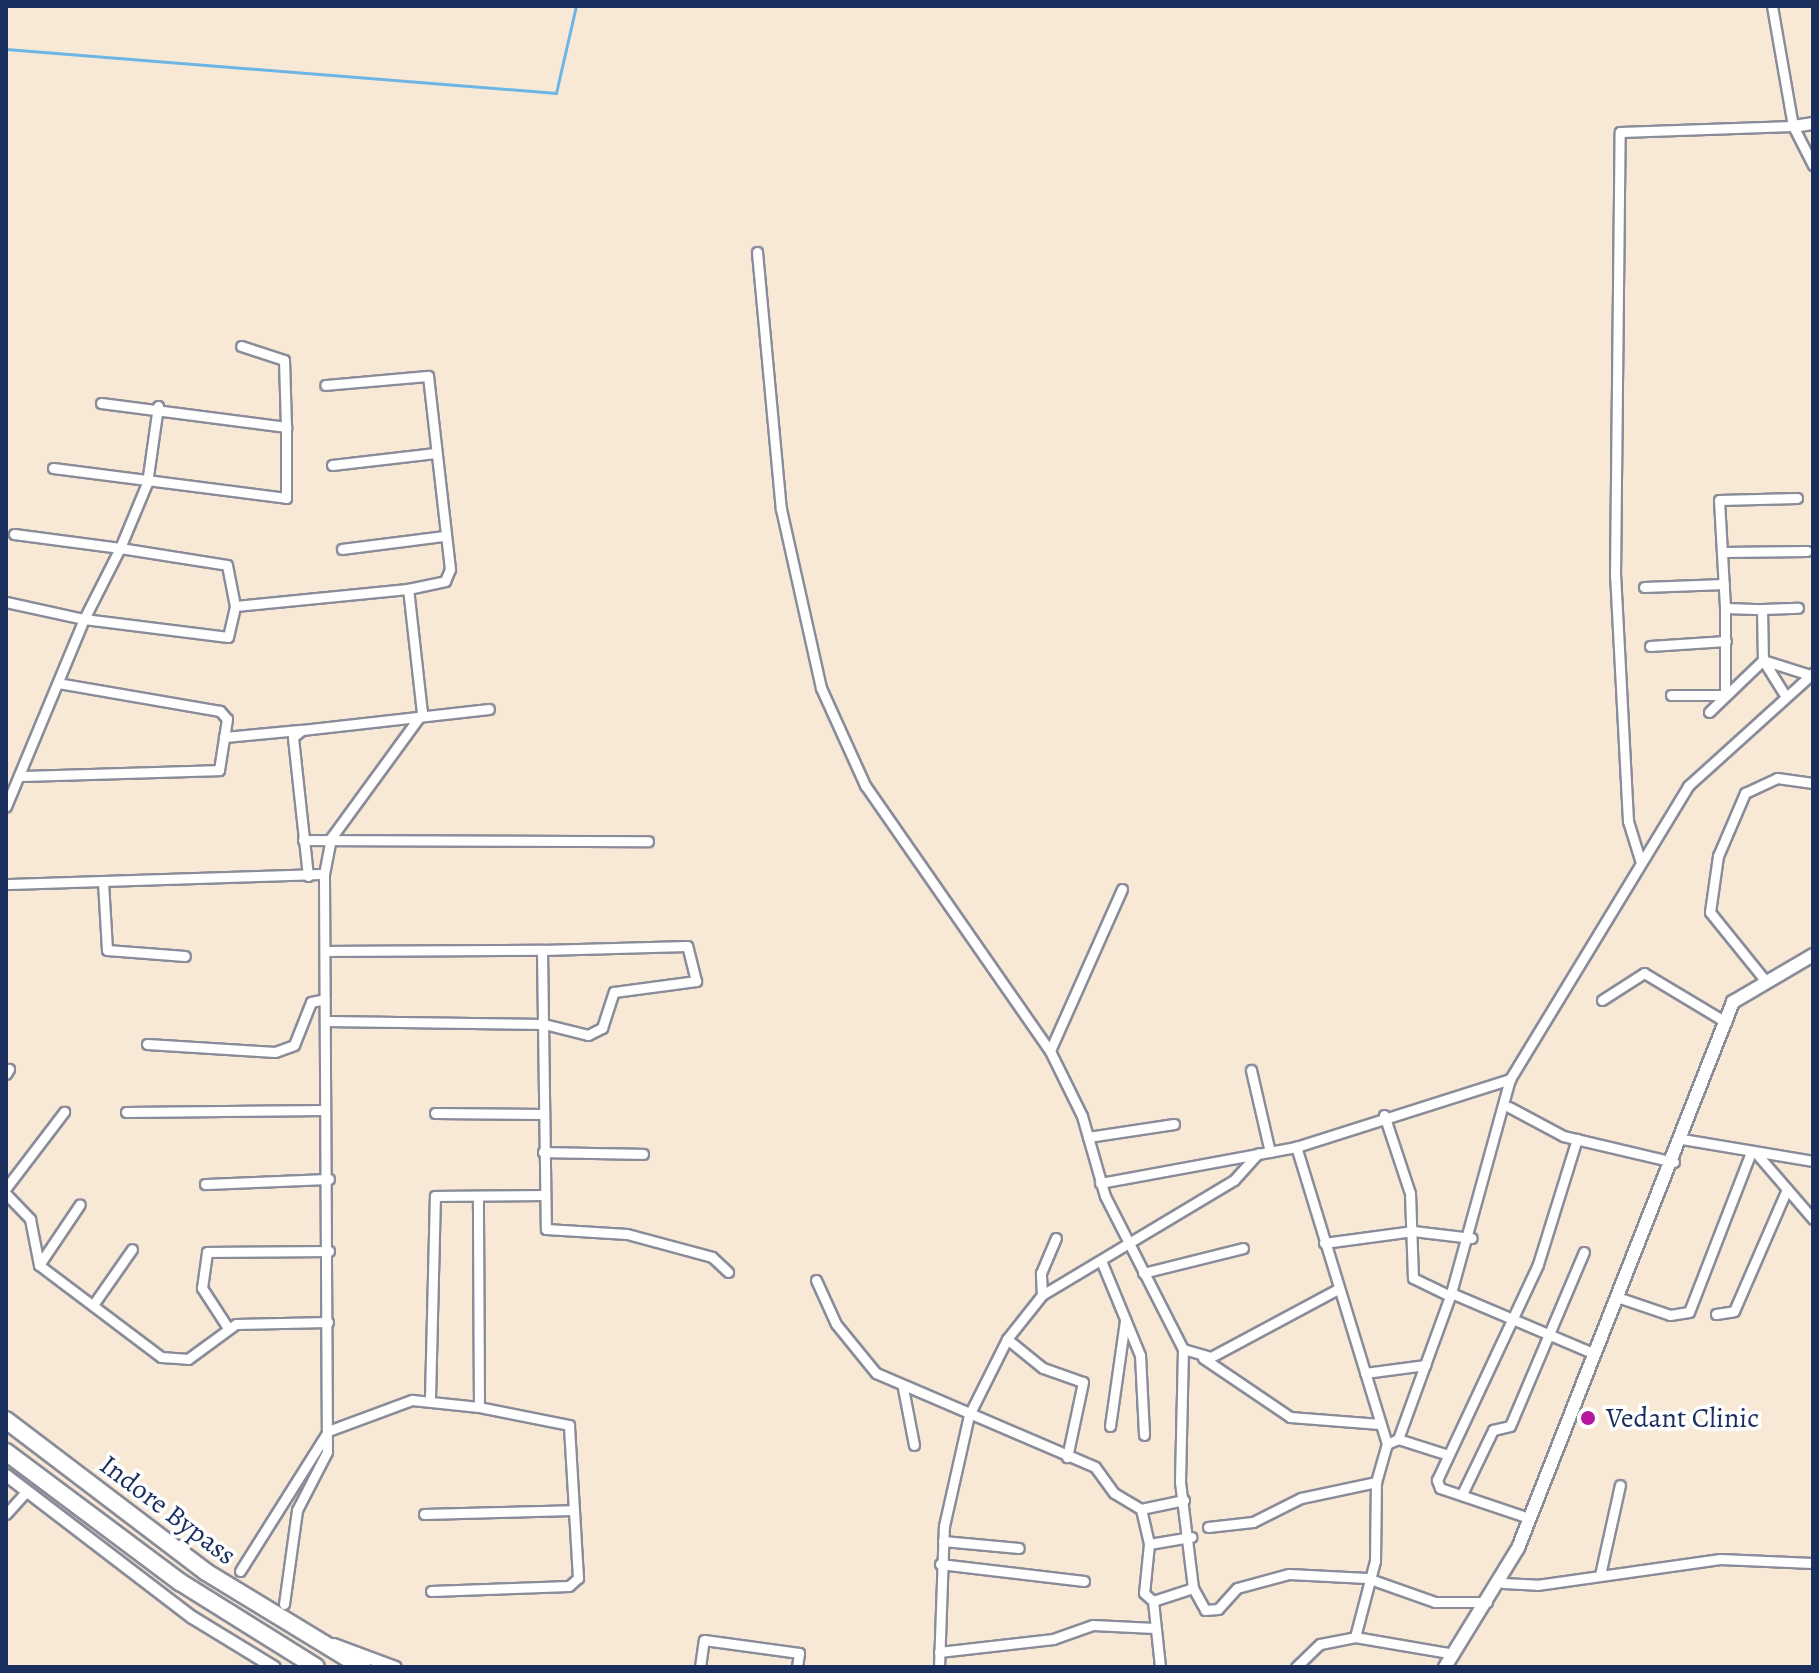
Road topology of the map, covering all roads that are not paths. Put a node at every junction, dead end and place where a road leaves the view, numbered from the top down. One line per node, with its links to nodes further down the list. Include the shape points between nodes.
1 (1772, 6): 3 (street)
2 (1813, 123): 3 (street)
3 (1793, 126): 4 (street); 50 (street, via 1620,132 1615,576 1628,821)
4 (1813, 165)
5 (757, 252): 67 (street, via 781,509 821,688 865,785)
6 (241, 346): 10 (street, via 284,360)
7 (325, 385): 11 (street, via 424,372)
8 (101, 403): 9 (street)
9 (158, 406): 10 (street); 14 (street)
10 (286, 427): 14 (street, via 286,498)
11 (435, 453): 12 (street); 17 (street)
12 (332, 465)
13 (53, 468): 14 (street)
14 (147, 483): 18 (street)
15 (1797, 498): 21 (street, via 1719,500)
16 (14, 534): 18 (street)
17 (444, 536): 19 (street); 24 (street, via 449,577)
18 (120, 548): 26 (street, via 227,565); 30 (street)
19 (342, 549)
20 (1807, 551): 21 (street)
21 (1722, 552): 22 (street)
22 (1724, 584): 23 (street); 27 (street)
23 (1644, 587)
24 (408, 589): 26 (street); 41 (street)
25 (6, 602): 30 (street)
26 (235, 606): 30 (street, via 228,637)
27 (1725, 608): 29 (street); 31 (street)
28 (1798, 608): 29 (street)
29 (1762, 609): 33 (street)
30 (84, 619): 35 (street)
31 (1726, 641): 32 (street); 38 (street)
32 (1650, 646)
33 (1763, 660): 34 (street); 36 (street); 38 (street)
34 (1812, 674): 36 (street)
35 (58, 683): 43 (street, via 211,708 227,719); 44 (street)
36 (1784, 693): 50 (street, via 1688,786)
37 (1671, 695): 38 (street)
38 (1725, 695): 40 (street)
39 (489, 709): 41 (street)
40 (1709, 712)
41 (422, 713): 42 (street); 47 (street)
42 (302, 730): 43 (street); 48 (street, via 291,742)
43 (224, 737): 44 (street, via 219,770 211,775)
44 (19, 776): 46 (street)
45 (1813, 783): 60 (street, via 1777,778 1745,793 1718,856 1710,912)
46 (6, 806)
47 (331, 838): 48 (street); 49 (street); 51 (street)
48 (303, 840): 52 (street)
49 (648, 841)
50 (1641, 863): 69 (street)
51 (324, 874): 52 (street); 57 (street)
52 (308, 876): 53 (street)
53 (103, 882): 54 (street); 59 (street, via 107,950)
54 (8, 884)
55 (1122, 889): 67 (street)
56 (542, 950): 57 (street); 65 (street); 65 (street, via 687,946 696,981 614,992 602,1028 588,1035)
57 (325, 951): 61 (street)
58 (1813, 955): 60 (main road)
59 (185, 956)
60 (1764, 979): 64 (main road, via 1733,1002)
61 (325, 999): 63 (street); 66 (street, via 311,1002 294,1045 275,1052)
62 (1602, 1000): 64 (street, via 1644,973)
63 (326, 1021): 65 (street); 71 (street)
64 (1726, 1022): 80 (main road)
65 (544, 1024): 75 (street)
66 (147, 1044)
67 (1050, 1051): 78 (street)
68 (1251, 1070): 83 (street)
69 (1510, 1079): 70 (street); 76 (street)
70 (1509, 1107): 79 (street); 101 (street)
71 (325, 1110): 73 (street); 89 (street)
72 (64, 1112): 92 (street)
73 (126, 1112)
74 (435, 1113): 75 (street)
75 (543, 1114): 82 (street)
76 (1384, 1115): 81 (street); 99 (street, via 1407,1182)
77 (1174, 1124): 78 (street)
78 (1088, 1137): 90 (street)
79 (1577, 1139): 88 (street); 120 (street)
80 (1682, 1139): 84 (street); 88 (main road)
81 (1296, 1147): 83 (street); 103 (street)
82 (543, 1152): 86 (street); 95 (street)
83 (1270, 1152): 85 (street)
84 (1753, 1152): 87 (street); 93 (street); 116 (street, via 1689,1312 1670,1315)
85 (1258, 1153): 90 (street); 102 (street, via 1234,1180)
86 (643, 1154)
87 (1813, 1161)
88 (1674, 1162): 116 (main road)
89 (329, 1179): 91 (street); 106 (street)
90 (1100, 1183): 102 (street)
91 (205, 1184)
92 (6, 1188)
93 (1787, 1189): 98 (street); 118 (street, via 1734,1311)
94 (6, 1194): 109 (street, via 30,1219)
95 (543, 1195): 96 (street); 110 (street, via 552,1231 627,1234 712,1257)
96 (478, 1196): 131 (street, via 435,1196); 132 (street)
97 (80, 1204): 109 (street)
98 (1813, 1219)
99 (1413, 1231): 101 (street); 103 (street); 115 (street, via 1417,1285)
100 (1056, 1238): 114 (street, via 1041,1273)
101 (1472, 1238): 115 (street)
102 (1127, 1242): 108 (street); 111 (street)
103 (1324, 1243): 113 (street)
104 (1243, 1248): 111 (street)
105 (132, 1249): 117 (street)
106 (329, 1251): 121 (street); 122 (street, via 207,1252 202,1288)
107 (1584, 1252): 123 (street)
108 (1102, 1263): 114 (street); 119 (street)
109 (39, 1265): 117 (street)
110 (728, 1272)
111 (1143, 1273): 125 (street)
112 (816, 1280): 130 (street, via 859,1357)
113 (1338, 1289): 127 (street); 129 (street)
114 (1042, 1295): 124 (street)
115 (1451, 1295): 120 (street); 128 (street)
116 (1620, 1298): 126 (main road)
117 (93, 1305): 122 (street, via 173,1361 188,1359)
118 (1716, 1314)
119 (1125, 1317): 136 (street); 138 (street, via 1142,1366)
120 (1515, 1321): 123 (street); 143 (street)
121 (328, 1322): 122 (street); 137 (street)
122 (228, 1328)
123 (1549, 1335): 126 (street); 149 (street, via 1510,1426 1493,1430)
124 (1007, 1339): 133 (street); 144 (street, via 1043,1368 1083,1382)
125 (1183, 1349): 127 (street); 150 (street)
126 (1595, 1354): 155 (main road)
127 (1203, 1358): 135 (street, via 1290,1417)
128 (1425, 1365): 129 (street); 139 (street)
129 (1365, 1373): 135 (street)
130 (903, 1388): 133 (street); 141 (street)
131 (430, 1398): 132 (street); 137 (street)
132 (479, 1407): 152 (street, via 569,1425)
133 (969, 1415): 144 (street); 158 (street)
134 (6, 1420): 174 (highway, Indore Bypass)
135 (1380, 1424): 140 (street)
136 (1110, 1426)
137 (328, 1431): 163 (street); 172 (street, via 327,1452 286,1546)
138 (1144, 1435)
139 (1398, 1439): 140 (street); 143 (street)
140 (1387, 1444): 146 (street)
141 (914, 1445)
142 (6, 1452): 177 (highway, Indore Bypass, via 119,1537)
143 (1448, 1455): 149 (street, via 1437,1484)
144 (1067, 1457): 151 (street, via 1095,1467 1114,1493)
145 (6, 1475): 148 (street)
146 (1376, 1482): 156 (street, via 1301,1498 1253,1522); 165 (street, via 1375,1561)
147 (1620, 1485): 164 (street)
148 (27, 1491): 153 (street); 179 (street)
149 (1463, 1492): 155 (street)
150 (1184, 1500): 151 (street); 157 (street)
151 (1141, 1509): 159 (street)
152 (572, 1510): 154 (street); 169 (street, via 573,1584)
153 (7, 1511)
154 (424, 1514)
155 (1529, 1518): 167 (main road)
156 (1208, 1527)
157 (1191, 1537): 159 (street); 168 (street)
158 (943, 1541): 160 (street); 162 (street)
159 (1149, 1544): 170 (street, via 1144,1593)
160 (1019, 1548)
161 (1813, 1563): 164 (street, via 1720,1559)
162 (940, 1564): 166 (street); 176 (street)
163 (240, 1571)
164 (1600, 1575): 167 (street)
165 (1367, 1578): 168 (street, via 1283,1575 1237,1588 1216,1610 1202,1609); 171 (street, via 1435,1602); 175 (street)
166 (1084, 1581)
167 (1503, 1583): 171 (main road)
168 (1193, 1588): 170 (street)
169 (431, 1591)
170 (1153, 1601): 173 (street)
171 (1490, 1602): 178 (main road)
172 (284, 1604)
173 (1154, 1628): 176 (street, via 1093,1625 1053,1639); 187 (street)
174 (301, 1636): 182 (highway, Indore Bypass); 183 (street)
175 (1355, 1637): 178 (street); 188 (street, via 1320,1644)
176 (939, 1652): 186 (street)
177 (292, 1654): 180 (highway); 181 (highway)
178 (1454, 1654): 189 (main road)
179 (274, 1667)
180 (305, 1667)
181 (316, 1667)
182 (362, 1667)
183 (395, 1667)
184 (700, 1667): 185 (street, via 704,1640 799,1653)
185 (797, 1667)
186 (939, 1667)
187 (1160, 1667)
188 (1296, 1667)
189 (1445, 1667)

